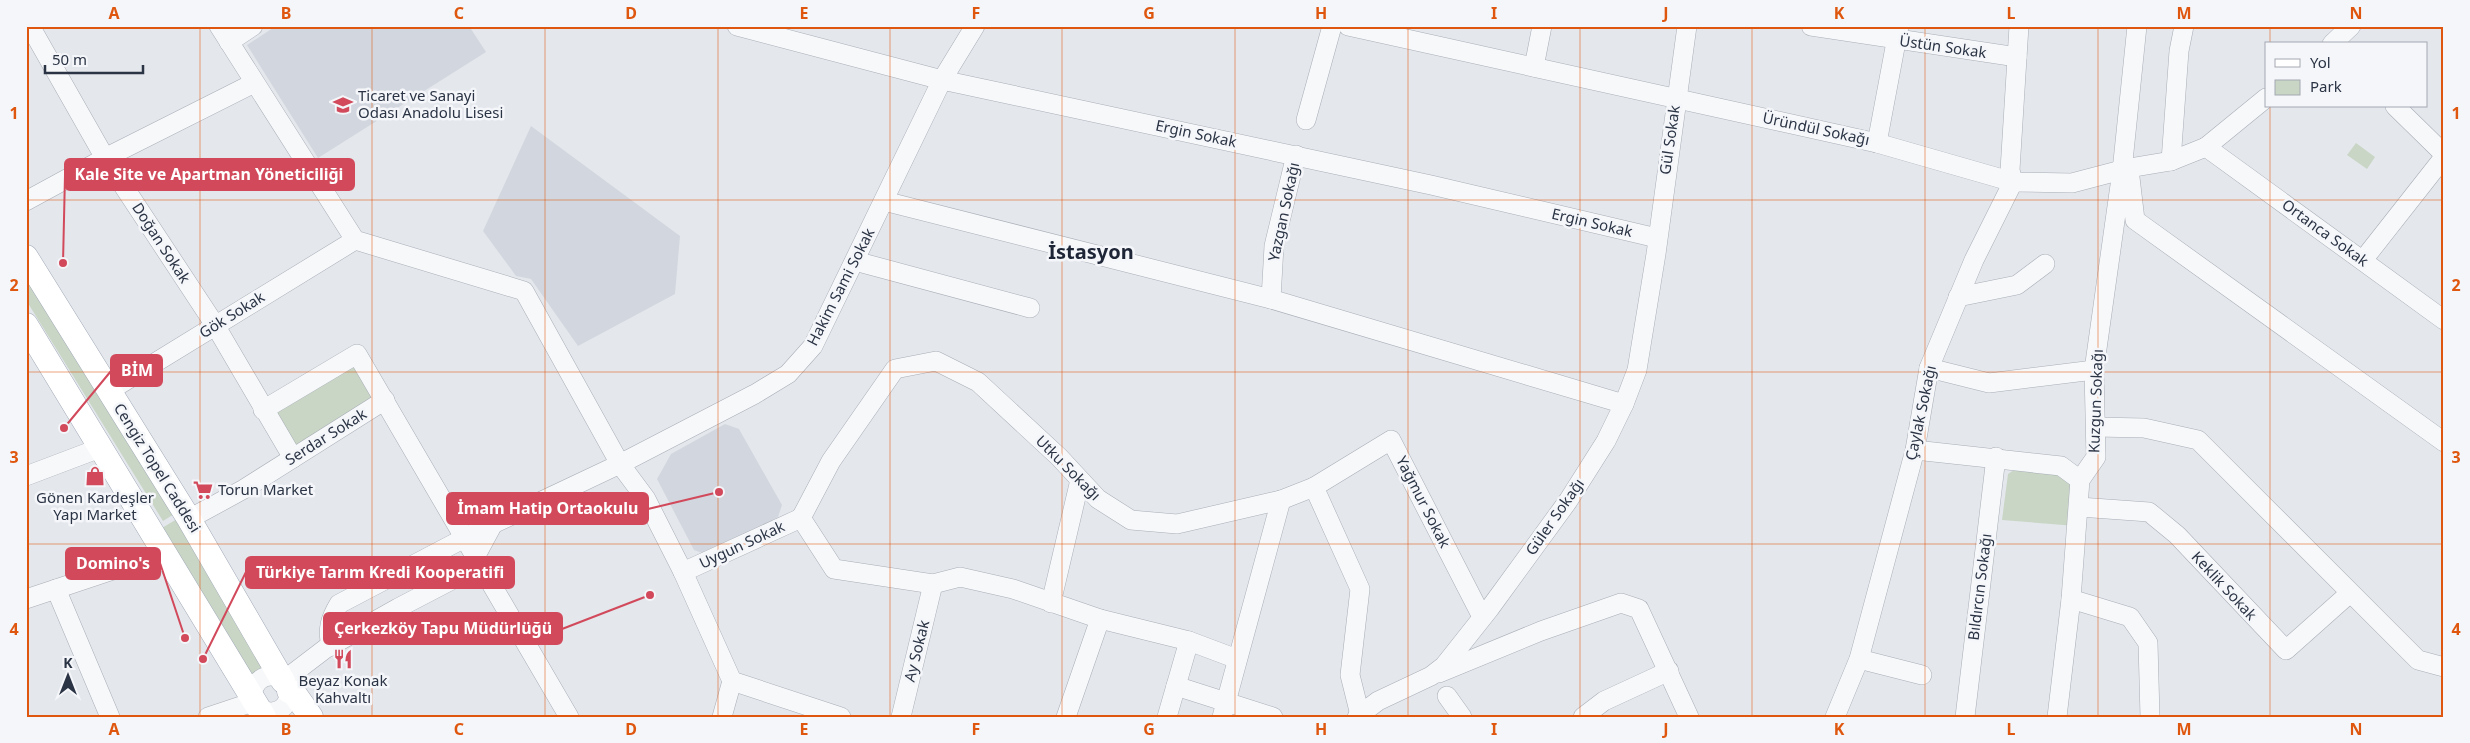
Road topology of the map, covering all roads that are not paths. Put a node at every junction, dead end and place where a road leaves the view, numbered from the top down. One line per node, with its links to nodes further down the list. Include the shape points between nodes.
1 (30, 26): 31 (street, Doğan Sokak)
2 (219, 26): 17 (street)
3 (254, 26): 17 (street)
4 (737, 26): 21 (street, Ergin Sokak)
5 (975, 26): 21 (street, Hakim Sami Sokak)
6 (1332, 26): 26 (street)
7 (1348, 26): 15 (street, Üründül Sokağı)
8 (1542, 26): 20 (street)
9 (1686, 26): 23 (street, Gül Sokak)
10 (1811, 26): 16 (street, Üstün Sokak)
11 (2019, 26): 19 (street)
12 (2137, 26): 33 (street)
13 (2184, 26): 32 (street, via 2179,51)
14 (2351, 26): 18 (street)
15 (1410, 33): 20 (street, Üründül Sokağı)
16 (1897, 33): 19 (street, Üstün Sokak); 27 (street)
17 (229, 42): 22 (street)
18 (2334, 42)
19 (2017, 57): 34 (street, via 2010,170)
20 (1534, 68): 23 (street, Üründül Sokağı)
21 (942, 80): 30 (street, Ergin Sokak); 36 (street, Hakim Sami Sokak)
22 (254, 83): 31 (street); 37 (street)
23 (1675, 98): 27 (street, Üründül Sokağı); 38 (street, Gül Sokak)
24 (2265, 99): 28 (street, Üründül Sokağı)
25 (2397, 108): 29 (street)
26 (1306, 120)
27 (1878, 143): 34 (street, Üründül Sokağı)
28 (2206, 147): 32 (street, Üründül Sokağı); 40 (street, Ortanca Sokak)
29 (2441, 149): 40 (street)
30 (1296, 155): 38 (street, Ergin Sokak); 44 (street, Yazgan Sokağı, via 1274,246)
31 (105, 158): 35 (street); 48 (street, Doğan Sokak)
32 (2171, 161): 33 (street, Üründül Sokağı)
33 (2125, 170): 34 (street, Üründül Sokağı, via 2072,183); 50 (street, Kuzgun Sokağı); 56 (street, via 2135,220)
34 (2013, 182): 43 (street, Çaylak Sokağı)
35 (26, 200)
36 (884, 201): 41 (street, Hakim Sami Sokak); 44 (street)
37 (355, 240): 48 (street, Gök Sokak); 61 (street, via 524,291)
38 (1656, 246): 53 (street, Güler Sokağı, via 1637,370)
39 (26, 257): 51 (main road, Cengiz Topel Caddesi)
40 (2363, 260): 46 (street, Ortanca Sokak)
41 (855, 261): 45 (street); 61 (street, Hakim Sami Sokak, via 813,346 788,374)
42 (2045, 264): 43 (street, via 2017,285)
43 (1958, 297): 49 (street, Çaylak Sokağı)
44 (1271, 299): 53 (street)
45 (1030, 308)
46 (2444, 320)
47 (26, 325): 57 (main road)
48 (215, 326): 51 (street, Gök Sokak); 54 (street, Doğan Sokak)
49 (1928, 368): 50 (street, via 1989,383); 58 (street, Çaylak Sokağı)
50 (2094, 370): 55 (street, Kuzgun Sokağı)
51 (109, 391): 69 (main road, Cengiz Topel Caddesi)
52 (385, 400): 54 (street, via 356,354); 60 (street, Serdar Sokak); 71 (street)
53 (1624, 404): 81 (street, Güler Sokağı, via 1568,501)
54 (264, 410): 60 (street, Doğan Sokak)
55 (2096, 427): 64 (street, Kuzgun Sokağı, via 2096,457); 77 (street, via 2144,428 2198,440)
56 (2444, 442)
57 (100, 448): 62 (street); 72 (main road)
58 (1915, 450): 59 (street); 86 (street, Çaylak Sokağı)
59 (1996, 457): 64 (street, via 2061,466); 112 (street, Bıldırcın Sokağı)
60 (293, 458): 69 (street, Serdar Sokak)
61 (620, 464): 70 (street, Hakim Sami Sokak); 74 (street, via 646,499)
62 (26, 476)
63 (1080, 480): 66 (street, Utku Sokağı, via 1098,499 1131,520 1177,524); 68 (street, Utku Sokağı, via 978,382 936,361 895,369 831,462); 80 (street)
64 (2080, 480): 67 (street)
65 (1314, 487): 66 (street, Utku Sokağı); 81 (street, Yağmur Sokak, via 1391,440); 97 (street, via 1360,589 1350,675)
66 (1281, 500): 85 (street)
67 (2079, 507): 77 (street, Keklik Sokak, via 2149,512 2177,535 2286,650); 79 (street)
68 (801, 518): 74 (street, Uygun Sokak); 75 (street, via 834,569)
69 (189, 519): 92 (main road, Cengiz Topel Caddesi)
70 (493, 524): 71 (street, Hakim Sami Sokak); 73 (street)
71 (465, 538): 73 (street); 84 (street, Hakim Sami Sokak, via 339,604 328,630)
72 (164, 553): 76 (street); 95 (main road)
73 (475, 556): 84 (street, via 467,572); 101 (street)
74 (684, 572): 91 (street)
75 (933, 584): 80 (street, via 960,577 1013,589); 104 (street, Ay Sokak)
76 (56, 589): 78 (street); 98 (street)
77 (2350, 593): 87 (street, via 2418,660)
78 (26, 599)
79 (2071, 599): 113 (street); 114 (street, via 2130,617 2148,643)
80 (1051, 603): 82 (street)
81 (1482, 617): 90 (street, Güler Sokağı, via 1444,666)
82 (1100, 619): 83 (street); 105 (street)
83 (1189, 641): 85 (street); 93 (street)
84 (331, 646): 92 (street)
85 (1237, 658): 96 (street)
86 (1859, 659): 89 (street); 111 (street, Çaylak Sokağı)
87 (2444, 667)
88 (1669, 671): 90 (street, via 1639,609 1622,603 1541,631); 109 (street, via 1604,701); 110 (street)
89 (1922, 675)
90 (1431, 676): 97 (street, Güler Sokağı, via 1378,701)
91 (732, 681): 102 (street); 103 (street)
92 (286, 686): 95 (street, via 287,702 279,710 267,712); 95 (street, via 272,676 260,679 254,689); 100 (main road, Cengiz Topel Caddesi)
93 (1176, 686): 96 (street); 106 (street)
94 (1447, 696): 108 (street)
95 (258, 709): 99 (street)
96 (1224, 709): 107 (street)
97 (1358, 716)
98 (110, 717)
99 (208, 717)
100 (311, 717)
101 (569, 717)
102 (722, 717)
103 (841, 717)
104 (900, 717)
105 (1066, 717)
106 (1167, 717)
107 (1273, 717)
108 (1462, 717)
109 (1583, 717)
110 (1689, 717)
111 (1835, 717)
112 (1965, 717)
113 (2057, 717)
114 (2150, 717)

